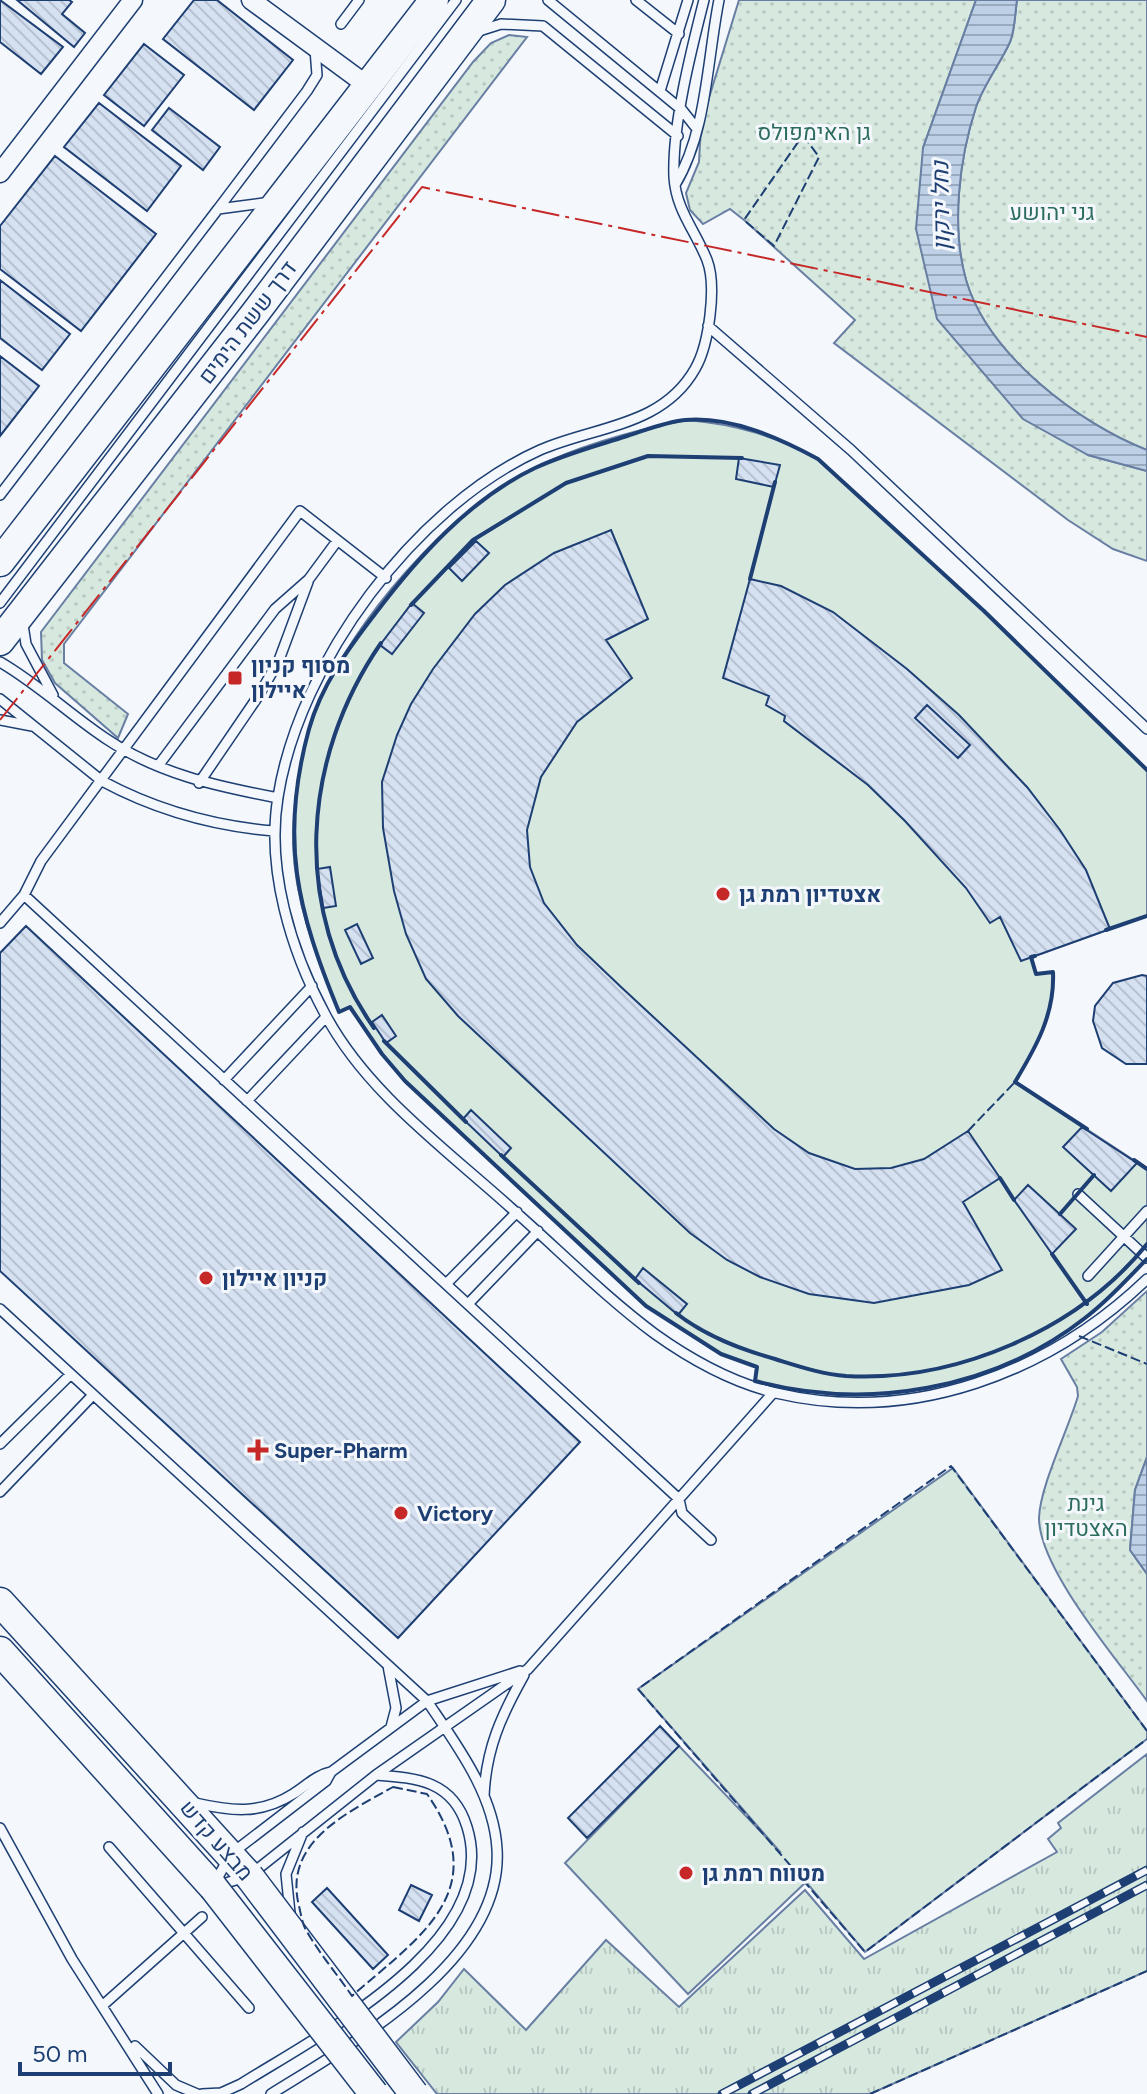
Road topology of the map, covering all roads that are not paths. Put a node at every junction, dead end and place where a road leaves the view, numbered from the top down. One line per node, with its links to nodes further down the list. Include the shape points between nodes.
1 (133, 0): 21 (street)
2 (251, 0): 15 (street)
3 (359, 0): 12 (lane)
4 (434, 0): 16 (main road, דרך ששת הימים)
5 (456, 0): 31 (lane, דרך ששת הימים)
6 (491, 0): 14 (main road, דרך ששת הימים)
7 (548, 0): 17 (lane)
8 (636, 0): 13 (lane)
9 (688, 0): 13 (lane)
10 (704, 0): 18 (lane)
11 (719, 0): 19 (lane)
12 (341, 24)
13 (679, 34): 17 (lane)
14 (461, 39): 20 (lane, via 501,24 543,26); 31 (main road, דרך ששת הימים)
15 (315, 49): 16 (street); 24 (lane, via 317,75)
16 (368, 86): 23 (main road, דרך ששת הימים)
17 (660, 91): 18 (lane)
18 (682, 110): 19 (lane); 20 (lane)
19 (697, 129): 20 (lane); 22 (lane)
20 (678, 136): 22 (lane)
21 (0, 173)
22 (675, 185): 25 (lane, via 677,204 710,268)
23 (282, 200): 24 (lane); 28 (main road, דרך ששת הימים)
24 (218, 209): 26 (lane)
25 (708, 326): 29 (lane, via 698,364 669,400 627,424 568,439 501,471 441,517); 38 (lane, via 851,450)
26 (0, 495)
27 (337, 541): 29 (lane); 30 (lane); 39 (lane, via 300,511)
28 (0, 562)
29 (386, 578): 43 (lane, via 342,635 304,705)
30 (309, 579): 40 (lane, via 275,609); 42 (lane, via 279,660)
31 (12, 606): 32 (main road, דרך ששת הימים); 35 (lane)
32 (0, 641)
33 (0, 662): 35 (lane)
34 (0, 699): 37 (lane)
35 (56, 702): 39 (lane)
36 (0, 720): 37 (lane)
37 (34, 726): 41 (lane)
38 (1147, 729)
39 (123, 749): 40 (lane); 41 (lane)
40 (158, 766): 42 (lane)
41 (102, 781): 44 (lane, via 203,821); 45 (lane, via 41,861)
42 (199, 783): 43 (lane)
43 (278, 798): 44 (lane)
44 (274, 831): 47 (lane, via 281,893)
45 (24, 895): 46 (lane); 49 (lane)
46 (0, 923)
47 (312, 986): 48 (lane); 49 (lane)
48 (326, 1017): 50 (lane); 53 (lane, via 380,1088)
49 (224, 1080): 50 (lane)
50 (247, 1101): 59 (lane)
51 (1078, 1194): 55 (lane)
52 (1147, 1211): 55 (lane)
53 (517, 1212): 54 (lane); 59 (lane)
54 (538, 1231): 60 (lane); 63 (lane, via 657,1335 726,1374)
55 (1124, 1236): 56 (lane); 57 (lane)
56 (1147, 1258)
57 (1088, 1276)
58 (1147, 1279): 63 (lane, via 1079,1336 977,1385 870,1402)
59 (446, 1284): 60 (lane)
60 (468, 1304): 67 (lane)
61 (0, 1309): 62 (lane)
62 (70, 1375): 64 (lane); 65 (lane)
63 (773, 1393): 67 (lane)
64 (92, 1396): 66 (lane); 71 (lane)
65 (0, 1444)
66 (1, 1492)
67 (679, 1499): 68 (lane, via 682,1513); 72 (lane)
68 (711, 1540)
69 (2, 1602): 79 (main road, מבצע קדש)
70 (0, 1651): 85 (main road, מבצע קדש)
71 (388, 1666): 73 (lane); 75 (lane, via 396,1708)
72 (528, 1669): 73 (lane); 74 (lane); 78 (lane, via 493,1735)
73 (427, 1701): 74 (lane); 75 (lane)
74 (444, 1726): 76 (lane); 78 (lane)
75 (391, 1727): 77 (lane)
76 (376, 1775): 81 (lane); 93 (lane, via 436,1784 462,1809 473,1850 471,1874 458,1906 423,1956 362,2007 241,2084 221,2093)
77 (297, 1797): 79 (lane, via 245,1811); 83 (lane)
78 (484, 1798): 94 (lane, via 497,1848 495,1880 461,1948 396,2013)
79 (182, 1801): 83 (main road, מבצע קדש)
80 (0, 1828): 89 (lane)
81 (305, 1829): 84 (lane); 88 (lane, via 284,1889)
82 (109, 1847): 87 (lane)
83 (231, 1854): 84 (main road, מבצע קדש); 85 (lane)
84 (249, 1876): 85 (lane); 88 (main road, מבצע קדש, bridge)
85 (213, 1887): 95 (main road, מבצע קדש, bridge)
86 (202, 1917): 87 (lane)
87 (184, 1933): 89 (lane); 90 (lane)
88 (300, 1943): 96 (main road, מבצע קדש, bridge)
89 (102, 2006): 91 (lane)
90 (249, 2008)
91 (115, 2024): 92 (lane); 93 (lane, via 157,2070)
92 (158, 2094)
93 (200, 2094)
94 (271, 2094)
95 (374, 2094)
96 (414, 2094)

